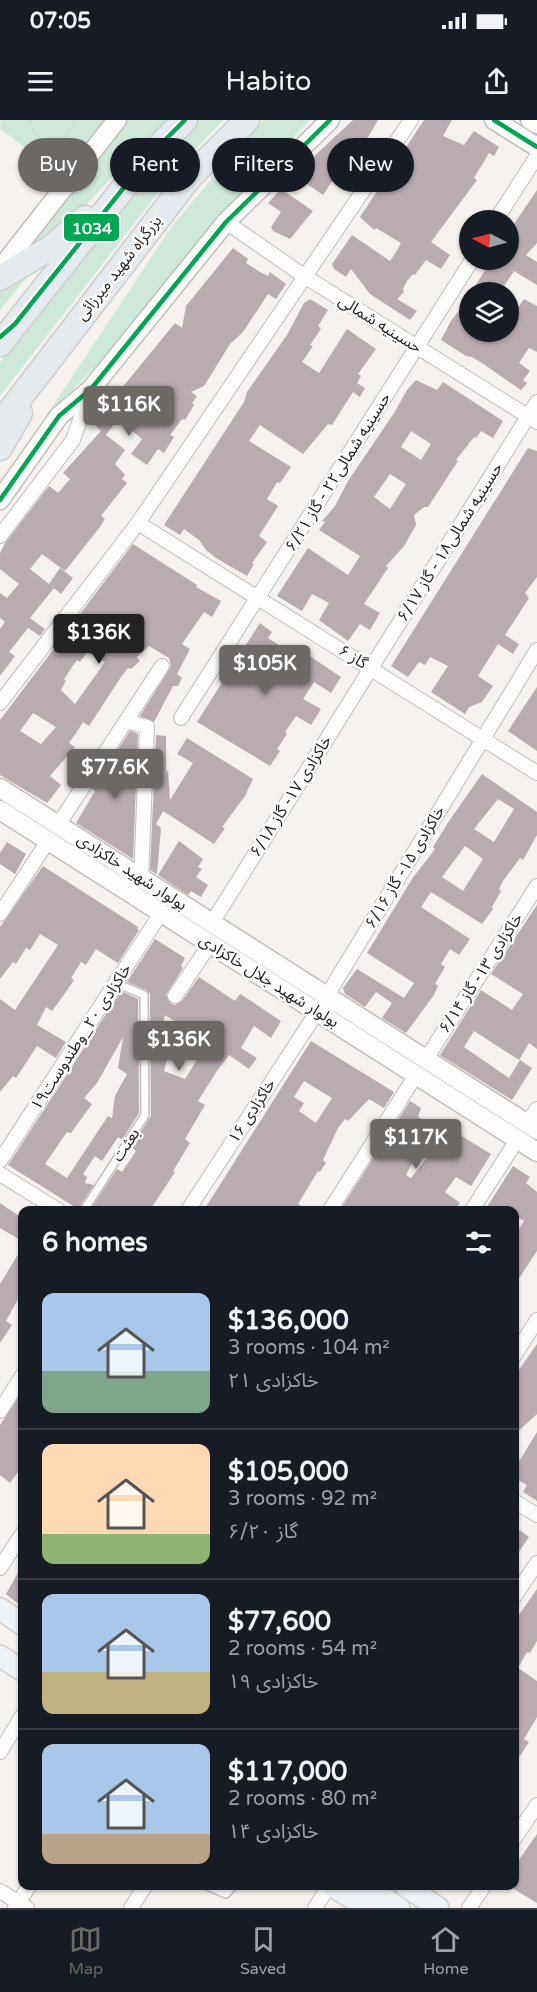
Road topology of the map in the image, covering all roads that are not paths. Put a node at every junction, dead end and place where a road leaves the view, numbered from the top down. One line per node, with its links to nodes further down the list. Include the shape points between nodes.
1 (117, 120): 16 (street)
2 (185, 120): 9 (highway)
3 (247, 120): 23 (highway, بزرگراه شهید میرزائی, via 190,177)
4 (330, 120): 15 (street)
5 (411, 120): 18 (street)
6 (494, 120): 10 (street)
7 (530, 120): 8 (street)
8 (537, 124)
9 (167, 138)
10 (537, 147)
11 (537, 156): 14 (street)
12 (111, 192): 19 (highway, via 52,247)
13 (120, 192): 20 (highway)
14 (502, 210)
15 (226, 222): 18 (street, حسینیه شمالی); 24 (street)
16 (0, 269)
17 (465, 270): 22 (street, حسینیه شمالی۲۲ - گاز ۶/۲۱)
18 (304, 276): 22 (street, حسینیه شمالی); 30 (street)
19 (0, 278)
20 (8, 330): 21 (highway)
21 (0, 344)
22 (416, 346): 26 (street, حسینیه شمالی); 32 (street, حسینیه شمالی۲۲ - گاز ۶/۲۱)
23 (51, 355): 27 (highway, بزرگراه شهید میرزائی); 28 (highway)
24 (90, 388): 29 (street, via 59,416); 31 (street, via 72,440)
25 (537, 402): 26 (street, حسینیه شمالی۱۸ - گاز ۶/۱۷)
26 (532, 419): 35 (street, حسینیه شمالی۱۸ - گاز ۶/۱۷)
27 (0, 424)
28 (0, 448)
29 (0, 500)
30 (138, 524): 32 (street, گاز ۶); 36 (street)
31 (0, 536)
32 (259, 598): 35 (street, گاز ۶); 37 (street, حسینیه شمالی۲۲ - گاز ۶/۲۱)
33 (537, 650): 39 (street, خاکزادی ۱۵- گاز ۶/۱۶)
34 (162, 666): 38 (street)
35 (371, 668): 39 (street, گاز ۶); 48 (street, خاکزادی ۱۷- گاز ۶/۱۸)
36 (0, 704)
37 (181, 718)
38 (126, 721): 43 (street); 44 (street, via 147,728)
39 (483, 739): 40 (street, گاز ۶); 52 (street, خاکزادی ۱۵- گاز ۶/۱۶)
40 (537, 773)
41 (0, 788): 43 (street, بولوار شهید خاکزادی)
42 (0, 810): 43 (street, بولوار شهید جلال خاکزادی)
43 (53, 833): 44 (street, بولوار شهید خاکزادی); 46 (street, بولوار شهید جلال خاکزادی); 47 (street)
44 (141, 879): 48 (street, بولوار شهید خاکزادی)
45 (537, 886): 53 (street, خاکزادی ۱۳- گاز ۶/۱۴)
46 (161, 913): 49 (street, بولوار شهید جلال خاکزادی); 50 (street, خاکزادی ۲۰_وطندوست۱۹)
47 (0, 914)
48 (212, 923): 52 (street, بولوار شهید خاکزادی)
49 (210, 944): 51 (street); 52 (street, بولوار شهید جلال خاکزادی)
50 (116, 983): 58 (street, خاکزادی ۲۰_وطندوست۱۹); 61 (lane, بعثت, via 144,995 145,1115)
51 (175, 996)
52 (322, 1004): 53 (street, بولوار شهید خاکزادی); 54 (street, بولوار شهید جلال خاکزادی); 62 (street, خاکزادی ۱۶)
53 (426, 1059): 55 (street, بولوار شهید خاکزادی)
54 (416, 1075): 56 (street, بولوار شهید جلال خاکزادی); 63 (street)
55 (534, 1121)
56 (517, 1140): 57 (street, بولوار شهید جلال خاکزادی); 64 (street)
57 (537, 1152)
58 (0, 1161)
59 (0, 1174): 60 (street)
60 (52, 1206)
61 (87, 1206)
62 (191, 1206)
63 (333, 1206)
64 (475, 1206)
65 (537, 1320): 66 (street)
66 (519, 1348)
67 (18, 1382): 68 (street)
68 (0, 1411)
69 (519, 1504): 70 (street)
70 (537, 1515)
71 (18, 1540): 73 (street)
72 (537, 1563): 74 (street)
73 (0, 1568)
74 (519, 1590)
75 (0, 1609): 76 (main road)
76 (18, 1621)
77 (0, 1623): 78 (main road)
78 (18, 1634)
79 (0, 1656): 81 (main road)
80 (0, 1666): 82 (main road)
81 (18, 1668)
82 (18, 1670)
83 (18, 1723): 84 (street)
84 (0, 1752)
85 (537, 1805): 86 (street)
86 (519, 1832)
87 (27, 1890): 97 (street)
88 (142, 1890): 98 (street)
89 (216, 1890): 90 (lane, via 226,1894)
90 (230, 1890)
91 (328, 1890): 99 (street)
92 (338, 1890): 100 (main road)
93 (370, 1890): 101 (main road)
94 (412, 1890): 102 (main road)
95 (481, 1890): 103 (street)
96 (0, 1891): 97 (street)
97 (20, 1906)
98 (131, 1908)
99 (315, 1908)
100 (369, 1908)
101 (399, 1908)
102 (438, 1908)
103 (469, 1908)

